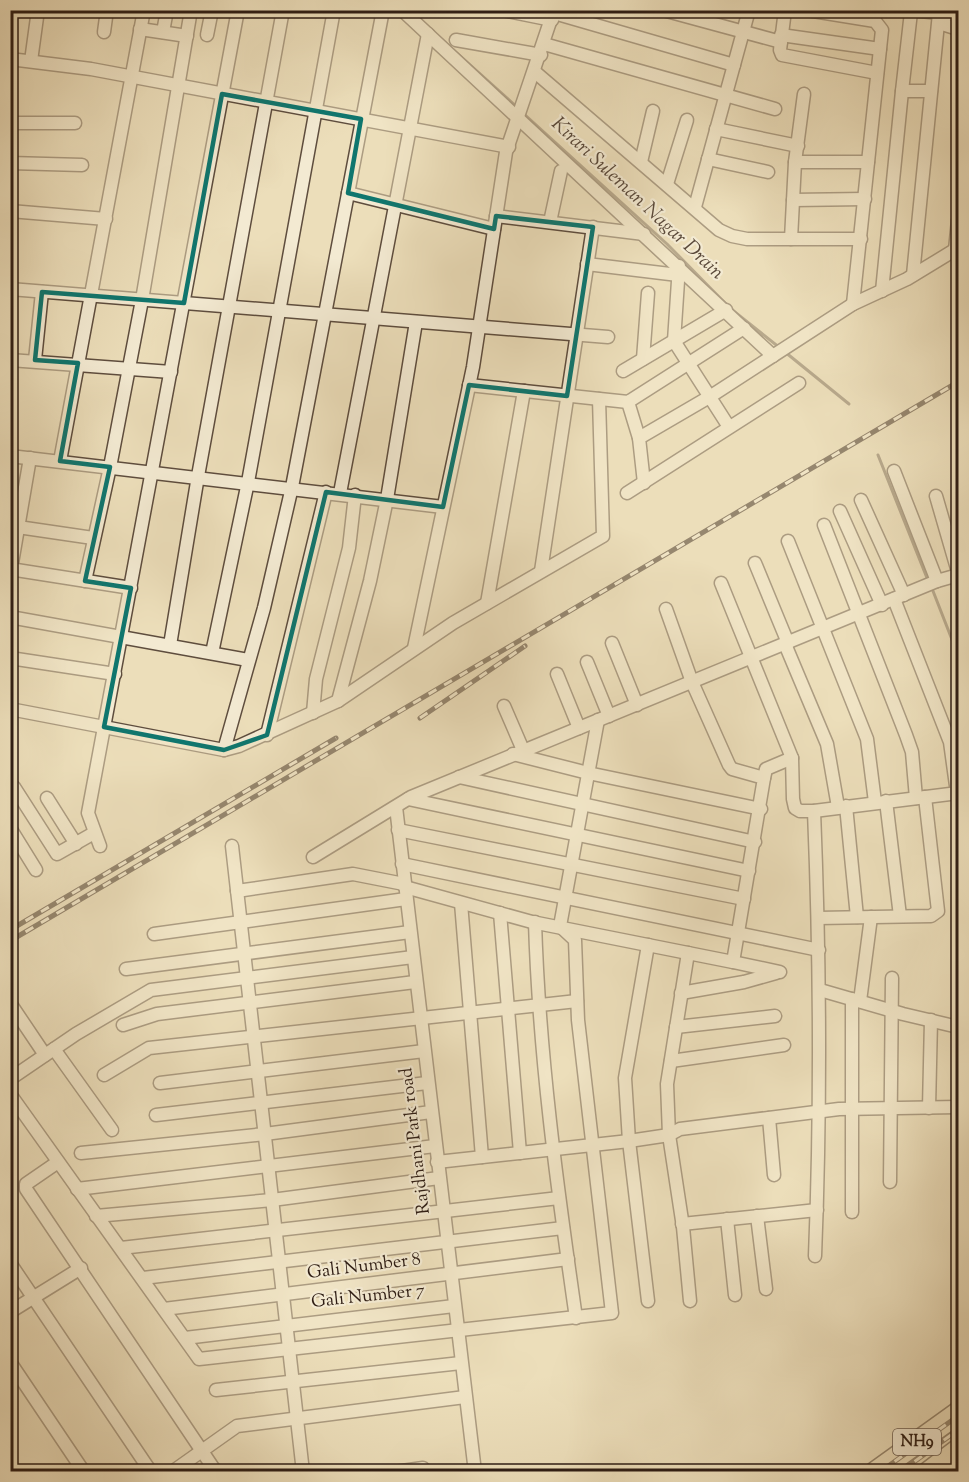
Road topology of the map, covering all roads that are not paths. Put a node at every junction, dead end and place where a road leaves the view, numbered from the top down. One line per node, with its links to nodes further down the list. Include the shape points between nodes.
1 (38, 10): 35 (street)
2 (107, 10): 24 (street)
3 (144, 10): 22 (street)
4 (167, 10): 25 (street)
5 (191, 10): 29 (street)
6 (212, 10): 28 (street)
7 (238, 10): 43 (street)
8 (283, 10): 46 (street)
9 (334, 10): 48 (street)
10 (383, 10): 51 (street)
11 (402, 10): 26 (street)
12 (502, 10): 18 (street)
13 (663, 10): 27 (street)
14 (749, 10): 27 (street)
15 (785, 10): 30 (street)
16 (807, 10): 19 (street)
17 (911, 11): 21 (street); 41 (street)
18 (553, 14): 33 (street); 36 (street)
19 (852, 14): 32 (street, via 880,24)
20 (958, 15): 21 (street)
21 (939, 18): 23 (street); 42 (street)
22 (140, 29): 25 (street); 39 (street)
23 (958, 29)
24 (105, 32)
25 (163, 32): 29 (street)
26 (428, 34): 50 (street); 55 (street)
27 (742, 34): 30 (street); 36 (street)
28 (207, 35)
29 (187, 36): 40 (street)
30 (781, 39): 32 (street); 38 (street, via 781,53 785,56)
31 (456, 40): 33 (street)
32 (880, 49): 38 (street)
33 (542, 50): 37 (street); 45 (street)
34 (10, 59): 35 (street)
35 (31, 61): 39 (street)
36 (734, 65): 45 (street)
37 (535, 72): 50 (street); 60 (street)
38 (877, 73): 62 (street)
39 (132, 77): 40 (street); 74 (street)
40 (179, 87): 43 (street); 91 (street)
41 (902, 91): 42 (street); 87 (street)
42 (931, 91): 85 (street)
43 (222, 94): 46 (street); 92 (street)
44 (804, 94): 57 (street)
45 (725, 95): 47 (street); 56 (street)
46 (267, 102): 48 (street); 94 (street)
47 (775, 109)
48 (317, 111): 51 (street); 95 (street)
49 (653, 111): 60 (street)
50 (520, 114): 58 (street); 79 (street)
51 (361, 119): 55 (street); 68 (street)
52 (687, 120): 67 (street)
53 (10, 123): 54 (street)
54 (75, 123)
55 (409, 128): 58 (street); 71 (street)
56 (716, 129): 57 (street); 59 (street)
57 (798, 146): 61 (street)
58 (508, 147): 77 (street)
59 (708, 159): 66 (street); 72 (street)
60 (641, 162): 67 (street)
61 (795, 162): 62 (street); 70 (street)
62 (868, 162): 69 (street)
63 (10, 163): 64 (street)
64 (82, 165)
65 (561, 171): 76 (street)
66 (768, 172)
67 (667, 184): 72 (street)
68 (348, 193): 71 (street); 97 (street)
69 (865, 199): 70 (street); 81 (street)
70 (793, 200): 80 (street)
71 (394, 204): 77 (street); 98 (street)
72 (694, 207): 80 (street, via 719,230 732,236)
73 (10, 212): 74 (street)
74 (106, 219): 90 (street)
75 (958, 220): 82 (street)
76 (550, 222): 77 (street); 78 (street)
77 (495, 223): 100 (street)
78 (592, 227): 79 (street); 83 (street)
79 (644, 234): 84 (street)
80 (791, 239): 81 (street)
81 (861, 239): 93 (street)
82 (957, 249): 85 (street)
83 (587, 264): 84 (street); 102 (street)
84 (679, 271): 96 (street); 104 (street)
85 (913, 275): 87 (street)
86 (10, 289): 88 (street)
87 (882, 291): 93 (street)
88 (42, 292): 90 (street); 108 (street)
89 (648, 293): 106 (street)
90 (92, 296): 91 (street); 109 (street)
91 (142, 300): 92 (street); 111 (street)
92 (184, 303): 94 (street); 113 (street)
93 (853, 304): 105 (street)
94 (231, 306): 95 (street); 129 (street)
95 (280, 309): 97 (street); 130 (street)
96 (726, 310): 101 (street); 104 (street)
97 (327, 312): 98 (street); 132 (street)
98 (372, 318): 99 (street); 135 (street)
99 (416, 321): 100 (street); 138 (street)
100 (479, 325): 102 (street); 115 (street)
101 (744, 328): 105 (street); 110 (street)
102 (577, 333): 103 (street); 117 (street)
103 (608, 337)
104 (674, 341): 106 (street); 110 (street)
105 (780, 352): 118 (street)
106 (643, 359): 112 (street)
107 (10, 360): 108 (street)
108 (35, 360): 109 (street)
109 (78, 363): 111 (street); 125 (street)
110 (689, 364): 118 (street); 120 (street)
111 (129, 368): 113 (street); 126 (street)
112 (623, 371)
113 (171, 372): 127 (street)
114 (799, 383): 121 (street)
115 (469, 385): 116 (street); 140 (street)
116 (524, 391): 117 (street); 155 (street)
117 (567, 396): 119 (street); 148 (street)
118 (711, 396): 121 (street); 122 (street)
119 (600, 399): 120 (street); 148 (street, via 603,536)
120 (628, 402): 122 (street)
121 (729, 427): 131 (street)
122 (639, 438): 131 (street)
123 (10, 456): 124 (street)
124 (30, 458): 125 (street); 143 (street)
125 (60, 461): 126 (street)
126 (110, 467): 127 (street); 144 (street)
127 (152, 471): 129 (street); 153 (street)
128 (894, 471): 151 (street)
129 (198, 476): 130 (street); 164 (street)
130 (248, 482): 132 (street); 166 (street)
131 (644, 483): 134 (street)
132 (292, 487): 133 (street); 169 (street)
133 (326, 492): 135 (street); 182 (street)
134 (627, 493)
135 (340, 494): 136 (street)
136 (355, 495): 138 (street); 178 (street, via 349,548 318,670)
137 (936, 496): 149 (street)
138 (387, 499): 140 (street); 174 (street)
139 (861, 501): 154 (street)
140 (443, 507): 165 (street)
141 (840, 511): 156 (street)
142 (824, 525): 158 (street)
143 (18, 527): 144 (street); 147 (street)
144 (93, 538): 150 (street)
145 (788, 541): 160 (street)
146 (755, 563): 163 (street)
147 (11, 569): 150 (street)
148 (541, 571): 155 (street)
149 (958, 574): 151 (street)
150 (85, 581): 153 (street)
151 (937, 581): 154 (street)
152 (721, 583): 168 (street)
153 (131, 588): 161 (street)
154 (899, 597): 156 (street); 190 (street, via 950,742)
155 (487, 603): 165 (street)
156 (882, 605): 158 (street)
157 (666, 609): 173 (street)
158 (858, 615): 160 (street); 191 (street, via 912,752)
159 (10, 617): 161 (street)
160 (823, 629): 163 (street); 194 (street, via 867,739)
161 (122, 636): 164 (street); 171 (street)
162 (612, 643): 175 (street)
163 (787, 644): 168 (street); 197 (street, via 827,744)
164 (170, 645): 166 (street)
165 (414, 648): 174 (street)
166 (212, 653): 169 (street)
167 (10, 658): 171 (street)
168 (752, 658): 173 (street); 185 (street)
169 (248, 660): 183 (street)
170 (587, 662): 179 (street)
171 (115, 674): 180 (street)
172 (557, 674): 181 (street)
173 (692, 682): 175 (street); 188 (street, via 731,767)
174 (338, 701): 178 (street)
175 (637, 705): 179 (street)
176 (504, 706): 184 (street)
177 (10, 709): 180 (street)
178 (313, 713): 182 (street)
179 (604, 718): 181 (street); 186 (street)
180 (104, 728): 183 (street); 202 (street, via 88,813)
181 (579, 728): 184 (street)
182 (267, 735): 183 (street)
183 (224, 750)
184 (518, 752): 186 (street); 187 (street)
185 (792, 758): 188 (street, via 766,769); 199 (street, via 793,804 800,811)
186 (588, 773): 195 (street); 198 (street)
187 (459, 777): 193 (street); 195 (street)
188 (764, 778): 198 (street)
189 (14, 787): 205 (street, via 57,854)
190 (958, 793): 191 (street)
191 (920, 797): 194 (street); 219 (street, via 938,911 931,915)
192 (47, 798): 205 (street)
193 (408, 799): 196 (street); 203 (street)
194 (881, 802): 197 (street); 219 (street)
195 (582, 805): 203 (street); 204 (street)
196 (396, 807): 201 (street, Rajdhani Park road); 208 (street)
197 (842, 807): 199 (street); 220 (street)
198 (761, 809): 204 (street)
199 (814, 811): 222 (street)
200 (10, 828): 211 (street)
201 (398, 830): 209 (street, Rajdhani Park road); 210 (street)
202 (94, 833): 205 (street); 206 (street)
203 (577, 834): 210 (street); 212 (street)
204 (755, 842): 212 (street)
205 (76, 844)
206 (100, 846)
207 (232, 846): 214 (street)
208 (313, 857)
209 (402, 864): 213 (street, Rajdhani Park road); 215 (street)
210 (571, 865): 215 (street); 216 (street)
211 (36, 870)
212 (749, 871): 216 (street)
213 (405, 890): 214 (street, via 353,874); 217 (street); 223 (street); 227 (street, Rajdhani Park road)
214 (237, 891): 223 (street)
215 (565, 895): 225 (street); 226 (street)
216 (744, 899): 226 (street)
217 (461, 903): 218 (street); 248 (street)
218 (500, 913): 224 (street); 246 (street)
219 (900, 916): 221 (street)
220 (857, 917): 221 (street); 222 (street)
221 (872, 917): 241 (street)
222 (818, 918): 230 (street)
223 (241, 922): 228 (street); 231 (street)
224 (535, 922): 225 (street); 245 (street)
225 (560, 926): 229 (street); 242 (street, via 575,940)
226 (739, 931): 230 (street); 234 (street)
227 (410, 932): 231 (street); 233 (street, Rajdhani Park road)
228 (154, 934)
229 (648, 945): 232 (street); 278 (street, via 625,1078)
230 (819, 950): 239 (street)
231 (244, 953): 235 (street); 236 (street)
232 (688, 953): 234 (street); 240 (street)
233 (412, 957): 236 (street); 238 (street, Rajdhani Park road)
234 (733, 962): 240 (street, via 780,972)
235 (126, 969)
236 (247, 976): 244 (street); 258 (street, via 145,992)
237 (892, 978): 247 (street)
238 (415, 982): 244 (street); 250 (street, Rajdhani Park road)
239 (820, 990): 241 (street); 271 (street)
240 (681, 993): 253 (street)
241 (856, 1000): 247 (street); 270 (street)
242 (577, 1001): 245 (street); 279 (street)
243 (10, 1004): 258 (street)
244 (250, 1004): 252 (street, via 157,1014); 255 (street)
245 (537, 1006): 246 (street); 281 (street)
246 (507, 1009): 248 (street); 283 (street)
247 (891, 1010): 251 (street); 268 (street)
248 (471, 1012): 250 (street); 284 (street)
249 (775, 1016): 253 (street)
250 (420, 1018): 255 (street); 257 (street, Rajdhani Park road)
251 (931, 1020): 254 (street); 269 (street)
252 (123, 1025)
253 (676, 1027): 259 (street)
254 (958, 1027)
255 (254, 1037): 260 (street); 261 (street, via 149,1048)
256 (784, 1045): 259 (street)
257 (424, 1051): 260 (street); 264 (street, Rajdhani Park road)
258 (50, 1052): 262 (street); 275 (street)
259 (671, 1060): 277 (street, via 667,1084)
260 (257, 1070): 263 (street); 266 (street)
261 (104, 1075)
262 (10, 1079)
263 (160, 1083)
264 (428, 1083): 266 (street); 272 (street, Rajdhani Park road)
265 (10, 1094): 285 (street)
266 (261, 1103): 273 (street); 276 (street)
267 (958, 1107): 269 (street)
268 (891, 1108): 269 (street); 270 (street); 290 (street)
269 (929, 1108)
270 (852, 1109): 271 (street); 296 (street)
271 (820, 1111): 274 (street); 294 (street)
272 (431, 1112): 276 (street); 280 (street, Rajdhani Park road)
273 (156, 1115)
274 (770, 1118): 277 (street, via 680,1129); 288 (street)
275 (112, 1130)
276 (265, 1134): 282 (street); 287 (street)
277 (669, 1135): 278 (street); 300 (street)
278 (629, 1141): 279 (street); 316 (street)
279 (592, 1145): 281 (street); 321 (street, via 613,1311)
280 (435, 1146): 286 (street, Rajdhani Park road); 287 (street)
281 (552, 1149): 283 (street); 292 (street)
282 (81, 1153)
283 (520, 1153): 284 (street)
284 (482, 1157): 286 (street)
285 (58, 1162): 291 (street); 309 (street, via 26,1184 26,1189)
286 (437, 1162): 289 (street, Rajdhani Park road)
287 (268, 1166): 291 (street); 293 (street)
288 (774, 1175)
289 (439, 1178): 293 (street); 295 (street, Rajdhani Park road)
290 (890, 1182)
291 (77, 1189): 297 (street)
292 (559, 1198): 295 (street); 301 (street)
293 (272, 1200): 297 (street); 302 (street)
294 (817, 1210): 298 (street); 305 (street)
295 (443, 1212): 302 (street); 303 (street, Rajdhani Park road)
296 (852, 1212)
297 (96, 1216): 304 (street)
298 (757, 1216): 299 (street); 312 (street)
299 (728, 1219): 300 (street); 314 (street)
300 (682, 1224): 317 (street)
301 (563, 1228): 303 (street); 306 (street)
302 (276, 1232): 304 (street); 308 (street)
303 (447, 1241): 308 (street); 310 (street, Rajdhani Park road)
304 (121, 1248): 311 (street)
305 (815, 1256)
306 (568, 1259): 310 (street, Gali Number 8); 321 (street)
307 (10, 1263): 315 (street)
308 (279, 1263): 311 (street); 313 (street)
309 (81, 1268): 315 (street); 334 (street)
310 (450, 1274): 313 (street, Gali Number 8); 318 (street, Rajdhani Park road)
311 (143, 1278): 319 (street)
312 (766, 1288)
313 (283, 1295): 319 (street, Gali Number 8); 322 (street)
314 (735, 1296)
315 (34, 1298): 320 (street); 337 (street)
316 (648, 1301)
317 (690, 1301)
318 (454, 1306): 322 (street, Gali Number 7); 323 (street, Rajdhani Park road)
319 (164, 1309): 324 (street)
320 (10, 1312)
321 (576, 1318): 323 (street)
322 (286, 1324): 324 (street, Gali Number 7); 325 (street)
323 (457, 1332): 325 (street); 327 (street, Rajdhani Park road)
324 (185, 1338): 325 (street, via 201,1359)
325 (289, 1350): 328 (street)
326 (10, 1362): 336 (street)
327 (461, 1364): 328 (street); 330 (street, Rajdhani Park road)
328 (292, 1381): 329 (street); 332 (street)
329 (216, 1390)
330 (465, 1397): 332 (street); 342 (street, Rajdhani Park road)
331 (958, 1413): 343 (highway, NH9)
332 (297, 1417): 334 (street, via 237,1426); 340 (street)
333 (958, 1450): 344 (highway, NH9)
334 (201, 1451): 338 (street); 339 (street)
335 (423, 1468): 341 (street)
336 (84, 1472)
337 (151, 1472)
338 (172, 1472)
339 (216, 1472)
340 (303, 1472)
341 (394, 1472)
342 (475, 1472)
343 (876, 1472)
344 (929, 1472)

